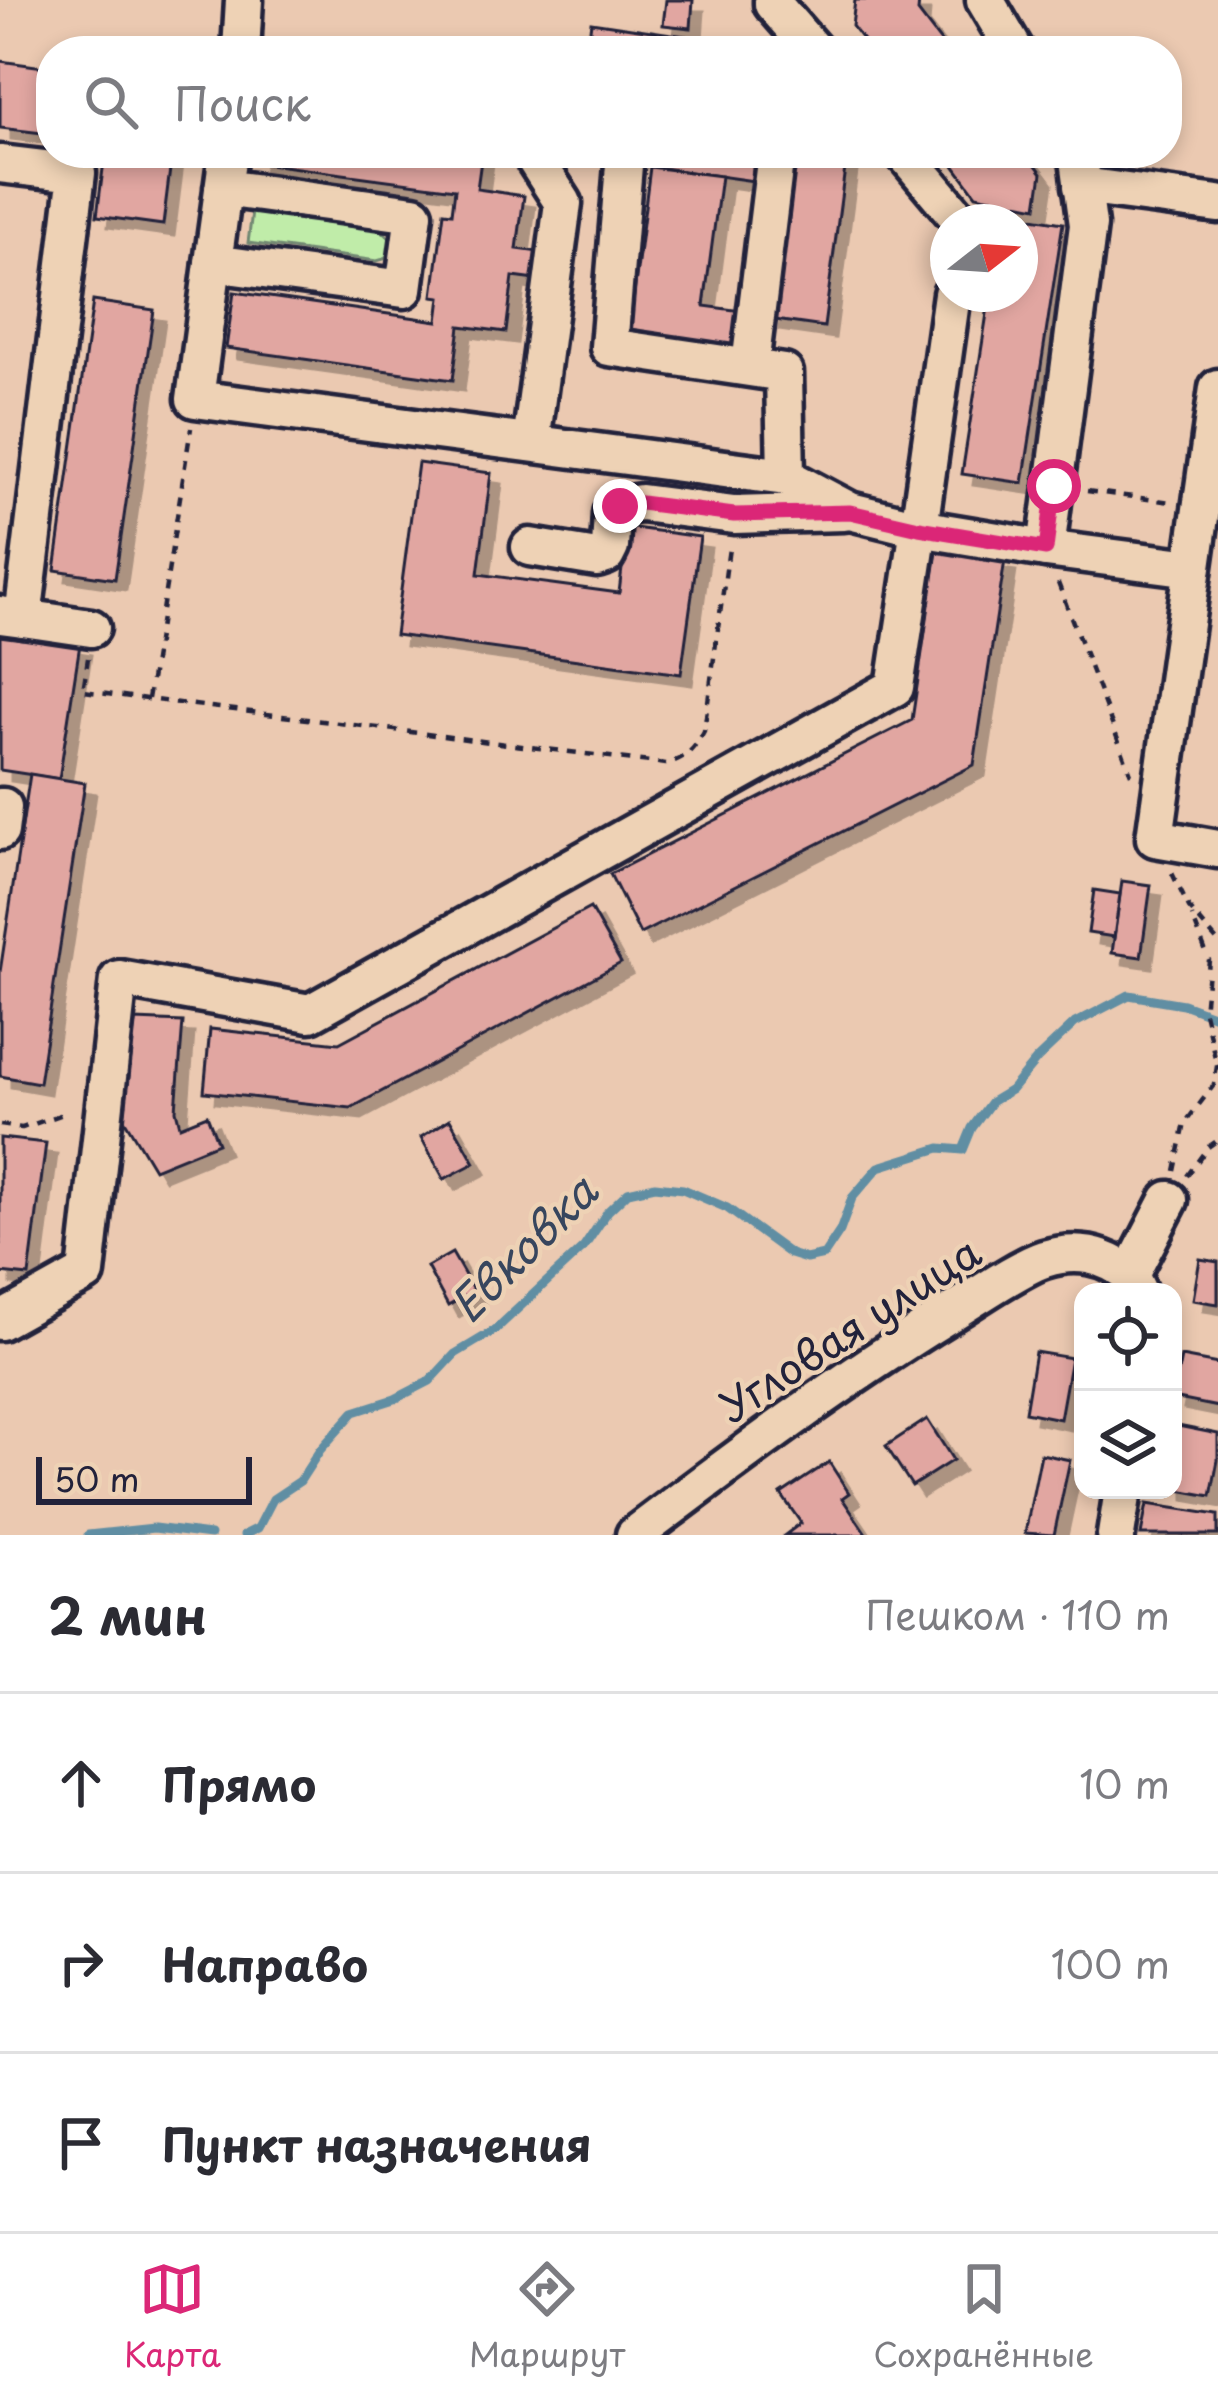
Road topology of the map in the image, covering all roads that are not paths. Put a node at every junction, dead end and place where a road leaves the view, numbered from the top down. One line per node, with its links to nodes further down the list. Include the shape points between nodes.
1 (244, 0): 4 (street)
2 (773, 0): 5 (street)
3 (985, 0): 6 (street)
4 (242, 36)
5 (801, 36)
6 (1006, 36)
7 (0, 164): 27 (street, via 77,173)
8 (541, 168): 20 (street, via 563,203)
9 (624, 168): 18 (street, via 609,347)
10 (774, 168): 18 (street)
11 (917, 168): 14 (street)
12 (1079, 169): 15 (street); 25 (street, via 1088,225)
13 (225, 171): 16 (street); 16 (street, via 414,214 404,289)
14 (947, 204)
15 (1218, 204)
16 (213, 263): 20 (street, via 195,398)
17 (949, 312): 23 (street)
18 (750, 366): 21 (street, via 784,373)
19 (1218, 388): 26 (street)
20 (531, 443): 21 (street)
21 (786, 477): 22 (street)
22 (850, 512): 23 (street); 24 (street, via 734,515 641,503 612,514 606,555)
23 (919, 528): 25 (street); 35 (street, via 895,687 310,1013 118,979 86,1274)
24 (530, 548)
25 (1046, 549): 26 (street)
26 (1192, 568): 28 (street)
27 (11, 616): 29 (street)
28 (1202, 627): 32 (street, via 1155,838)
29 (91, 628)
30 (0, 807): 31 (street)
31 (0, 831)
32 (1218, 849)
33 (1169, 1200): 34 (street)
34 (1134, 1283): 37 (street, Угловая улица, via 1089,1253 1042,1259 902,1344)
35 (0, 1321)
36 (1122, 1499): 38 (street)
37 (635, 1535)
38 (1116, 1535)

